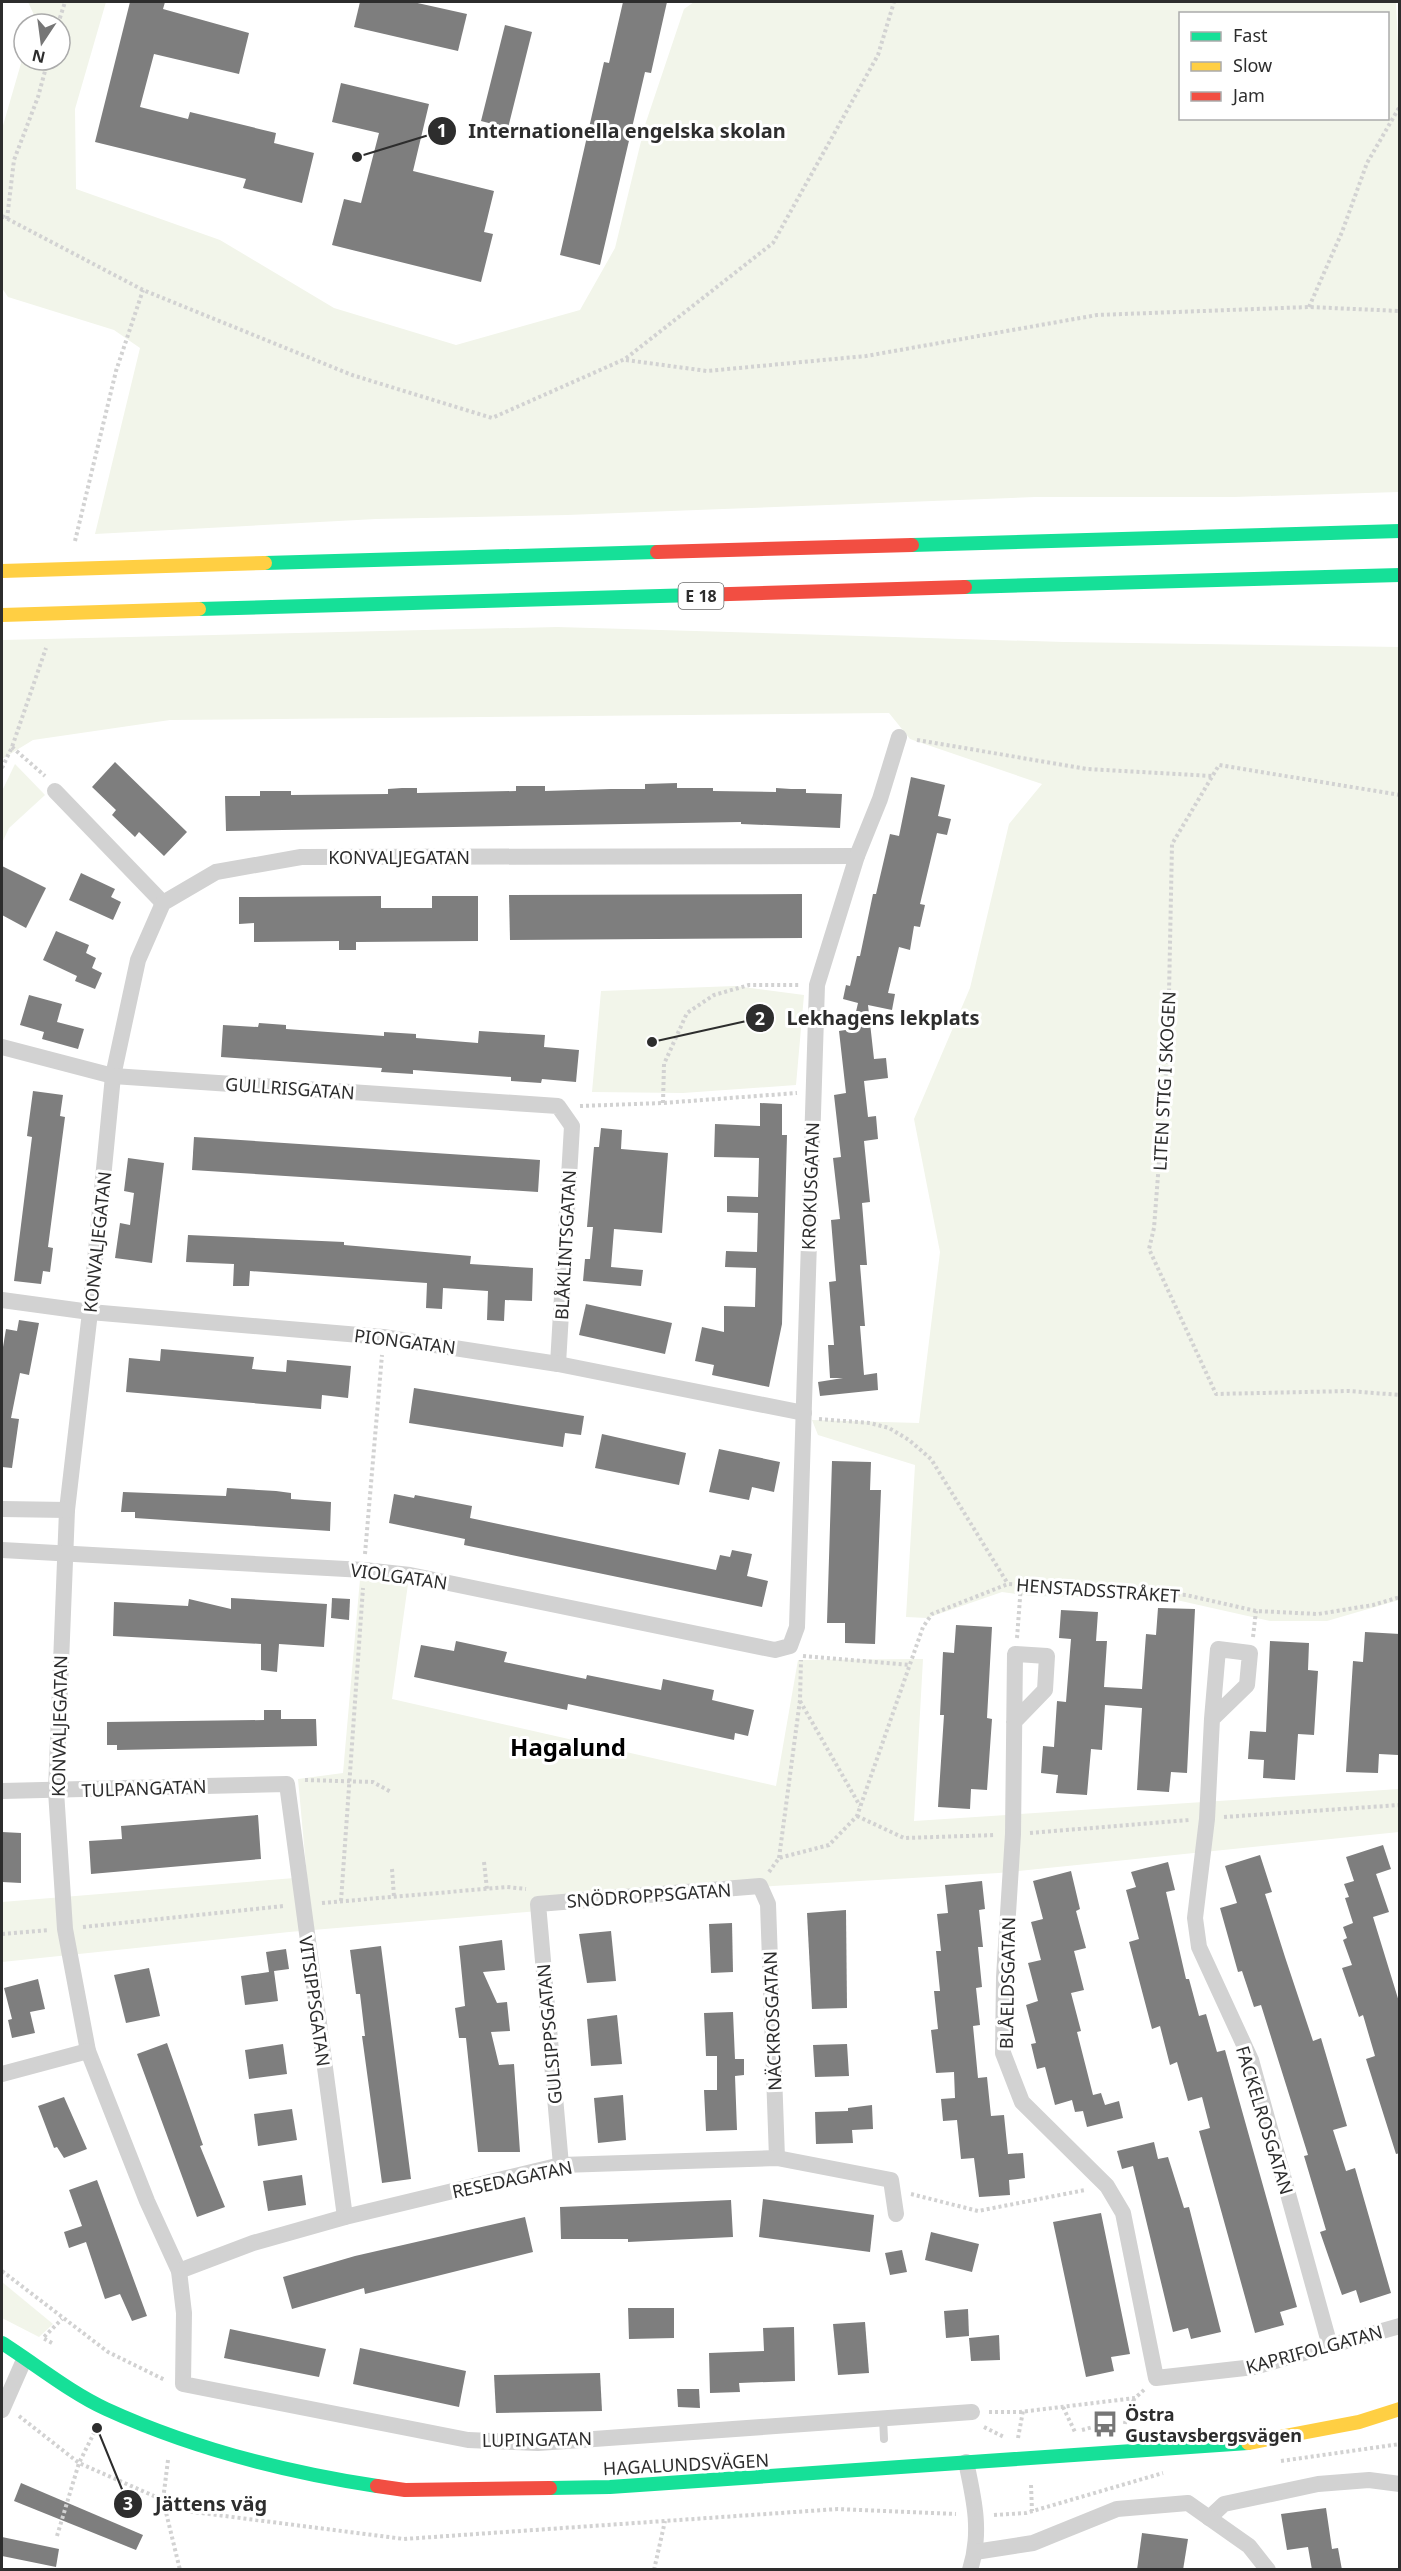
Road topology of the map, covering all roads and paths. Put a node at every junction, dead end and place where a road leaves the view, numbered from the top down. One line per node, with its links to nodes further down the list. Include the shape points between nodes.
1 (894, 2): 9 (path, via 878,55 773,243)
2 (45, 72): 5 (path, via 14,160)
3 (1400, 106): 7 (path, via 1367,163)
4 (2, 216): 5 (path)
5 (7, 219): 6 (path)
6 (143, 291): 9 (path, via 352,375 492,418); 11 (path, via 116,371)
7 (1309, 307): 8 (path); 9 (path, via 1097,315 866,356 707,371)
8 (1400, 311)
9 (625, 359)
10 (1400, 531): 12 (main road)
11 (75, 541)
12 (2, 572)
13 (1400, 575): 14 (main road, E 18)
14 (2, 615)
15 (46, 648): 17 (path)
16 (899, 737): 19 (path, via 1087,769); 22 (street, KROKUSGATAN)
17 (12, 747): 18 (path); 20 (path, via 56,786)
18 (2, 768)
19 (1212, 776): 21 (path, via 1219,765); 34 (path, LITEN STIG I SKOGEN, via 1172,844 1168,1044 1154,1228 1149,1248 1216,1394 1350,1391)
20 (55, 791): 23 (street)
21 (1400, 795)
22 (857, 856): 23 (street, KONVALJEGATAN, via 301,857 216,872); 24 (street, KROKUSGATAN)
23 (163, 903): 26 (street, KONVALJEGATAN, via 138,960)
24 (817, 985): 27 (street, KROKUSGATAN); 28 (path, via 749,985 714,994 687,1013 664,1064)
25 (2, 1047): 26 (street, GULLRISGATAN)
26 (113, 1076): 29 (street, GULLRISGATAN); 31 (street, KONVALJEGATAN)
27 (813, 1092): 28 (path); 35 (street, KROKUSGATAN)
28 (663, 1104): 29 (path)
29 (558, 1106): 33 (street, BLÅKLINTSGATAN, via 572,1126)
30 (2, 1300): 31 (street, PIONGATAN)
31 (90, 1312): 32 (street, PIONGATAN); 37 (street, KONVALJEGATAN)
32 (383, 1337): 33 (street, PIONGATAN); 40 (path)
33 (558, 1364): 35 (street, PIONGATAN)
34 (1400, 1395)
35 (804, 1413): 41 (path, HENSTADSSTRÅKET, via 817,1419 870,1423 889,1428 909,1440 943,1476); 45 (street, KROKUSGATAN)
36 (2, 1509): 37 (street)
37 (67, 1510): 39 (street, KONVALJEGATAN)
38 (2, 1550): 39 (street, VIOLGATAN)
39 (66, 1553): 40 (street, VIOLGATAN); 55 (street, KONVALJEGATAN)
40 (364, 1570): 45 (street, VIOLGATAN); 52 (path)
41 (1008, 1584): 42 (path, HENSTADSSTRÅKET); 48 (path, via 932,1614)
42 (1021, 1585): 44 (path, HENSTADSSTRÅKET, via 1186,1595); 47 (path)
43 (1400, 1597): 44 (path, HENSTADSSTRÅKET, via 1318,1614)
44 (1256, 1611): 46 (path)
45 (796, 1651): 48 (path); 49 (path)
46 (1250, 1653): 50 (street, via 1247,1685); 50 (street, FACKELROSGATAN, via 1218,1648)
47 (1015, 1654): 51 (street, BLÅELDSGATAN); 51 (street, via 1047,1656 1045,1690)
48 (910, 1665): 58 (path)
49 (800, 1700): 58 (path); 62 (path)
50 (1212, 1719): 60 (street, FACKELROSGATAN)
51 (1014, 1722): 61 (street, BLÅELDSGATAN)
52 (350, 1780): 53 (path, via 295,1780); 56 (path, via 372,1782); 68 (path)
53 (287, 1784): 55 (street, TULPANGATAN); 69 (street, VITSIPPSGATAN)
54 (2, 1791): 55 (street, TULPANGATAN)
55 (56, 1791): 71 (street, KONVALJEGATAN)
56 (391, 1792)
57 (1400, 1805): 60 (path)
58 (861, 1807): 59 (path)
59 (857, 1816): 61 (path, via 904,1838); 62 (path, via 829,1845)
60 (1207, 1819): 61 (path); 87 (street, FACKELROSGATAN, via 1195,1918 1200,1947 1251,2060)
61 (1013, 1834): 77 (street, BLÅELDSGATAN, via 1003,2053 1022,2102)
62 (779, 1858): 65 (path)
63 (484, 1862): 66 (path)
64 (392, 1869): 67 (path)
65 (760, 1886): 70 (street, SNÖDROPPSGATAN); 75 (street, NÄCKROSGATAN, via 768,1904)
66 (487, 1889): 67 (path); 70 (path, via 528,1890)
67 (394, 1897): 68 (path)
68 (341, 1902): 69 (path)
69 (302, 1904): 71 (path); 80 (street, VITSIPPSGATAN)
70 (538, 1904): 76 (street, GULSIPPSGATAN)
71 (65, 1929): 72 (path); 73 (street, KONVALJEGATAN)
72 (2, 1934)
73 (88, 2051): 74 (street); 82 (street, KONVALJEGATAN)
74 (2, 2074)
75 (777, 2158): 76 (street, RESEDAGATAN); 78 (street, RESEDAGATAN, via 891,2180)
76 (561, 2165): 80 (street, RESEDAGATAN)
77 (1107, 2186): 78 (path, via 978,2211); 89 (street, BLÅELDSGATAN, via 1122,2213)
78 (891, 2189): 79 (street)
79 (896, 2214)
80 (345, 2217): 82 (street, RESEDAGATAN)
81 (2, 2271): 83 (path)
82 (179, 2271): 90 (street, via 184,2313)
83 (62, 2319): 86 (path, via 43,2338); 90 (path, via 108,2352 156,2378)
84 (1400, 2326): 87 (street, KAPRIFOLGATAN)
85 (2, 2343): 88 (main road, HAGALUNDSVÄGEN)
86 (51, 2343)
87 (1330, 2346): 89 (street, KAPRIFOLGATAN, via 1254,2367)
88 (24, 2360): 92 (street); 107 (main road, HAGALUNDSVÄGEN, via 105,2408 188,2442 323,2478 405,2490 610,2487)
89 (1156, 2378): 91 (path)
90 (183, 2384): 97 (street, LUPINGATAN, via 468,2440 526,2443)
91 (1135, 2398): 93 (path); 98 (path)
92 (2, 2407): 108 (path)
93 (1063, 2407): 95 (path); 101 (path)
94 (1400, 2409): 107 (main road, HAGALUNDSVÄGEN, via 1359,2422 1246,2443)
95 (1023, 2411): 96 (path); 96 (path, via 1021,2438 1004,2438)
96 (967, 2412): 97 (street, LUPINGATAN)
97 (882, 2418): 103 (lane)
98 (1125, 2424)
99 (1093, 2427): 101 (path)
100 (97, 2428): 108 (path)
101 (1075, 2432): 102 (path)
102 (1066, 2433)
103 (884, 2439)
104 (1400, 2444): 106 (path)
105 (168, 2460): 112 (path)
106 (1280, 2461)
107 (966, 2462): 114 (street)
108 (79, 2463): 112 (path); 117 (path)
109 (1165, 2472): 113 (path)
110 (1400, 2484): 115 (street, via 1370,2480 1318,2484 1224,2504)
111 (1031, 2485): 113 (path)
112 (163, 2500): 116 (path, via 178,2510 404,2539); 119 (path)
113 (1032, 2511): 114 (path)
114 (977, 2517): 116 (path, via 838,2509); 118 (street)
115 (1209, 2518): 118 (street, via 1188,2503 1117,2508 1033,2543); 122 (street, via 1249,2546)
116 (665, 2521): 120 (path)
117 (57, 2536)
118 (975, 2552): 121 (street)
119 (180, 2570)
120 (654, 2570)
121 (970, 2570)
122 (1268, 2570)

